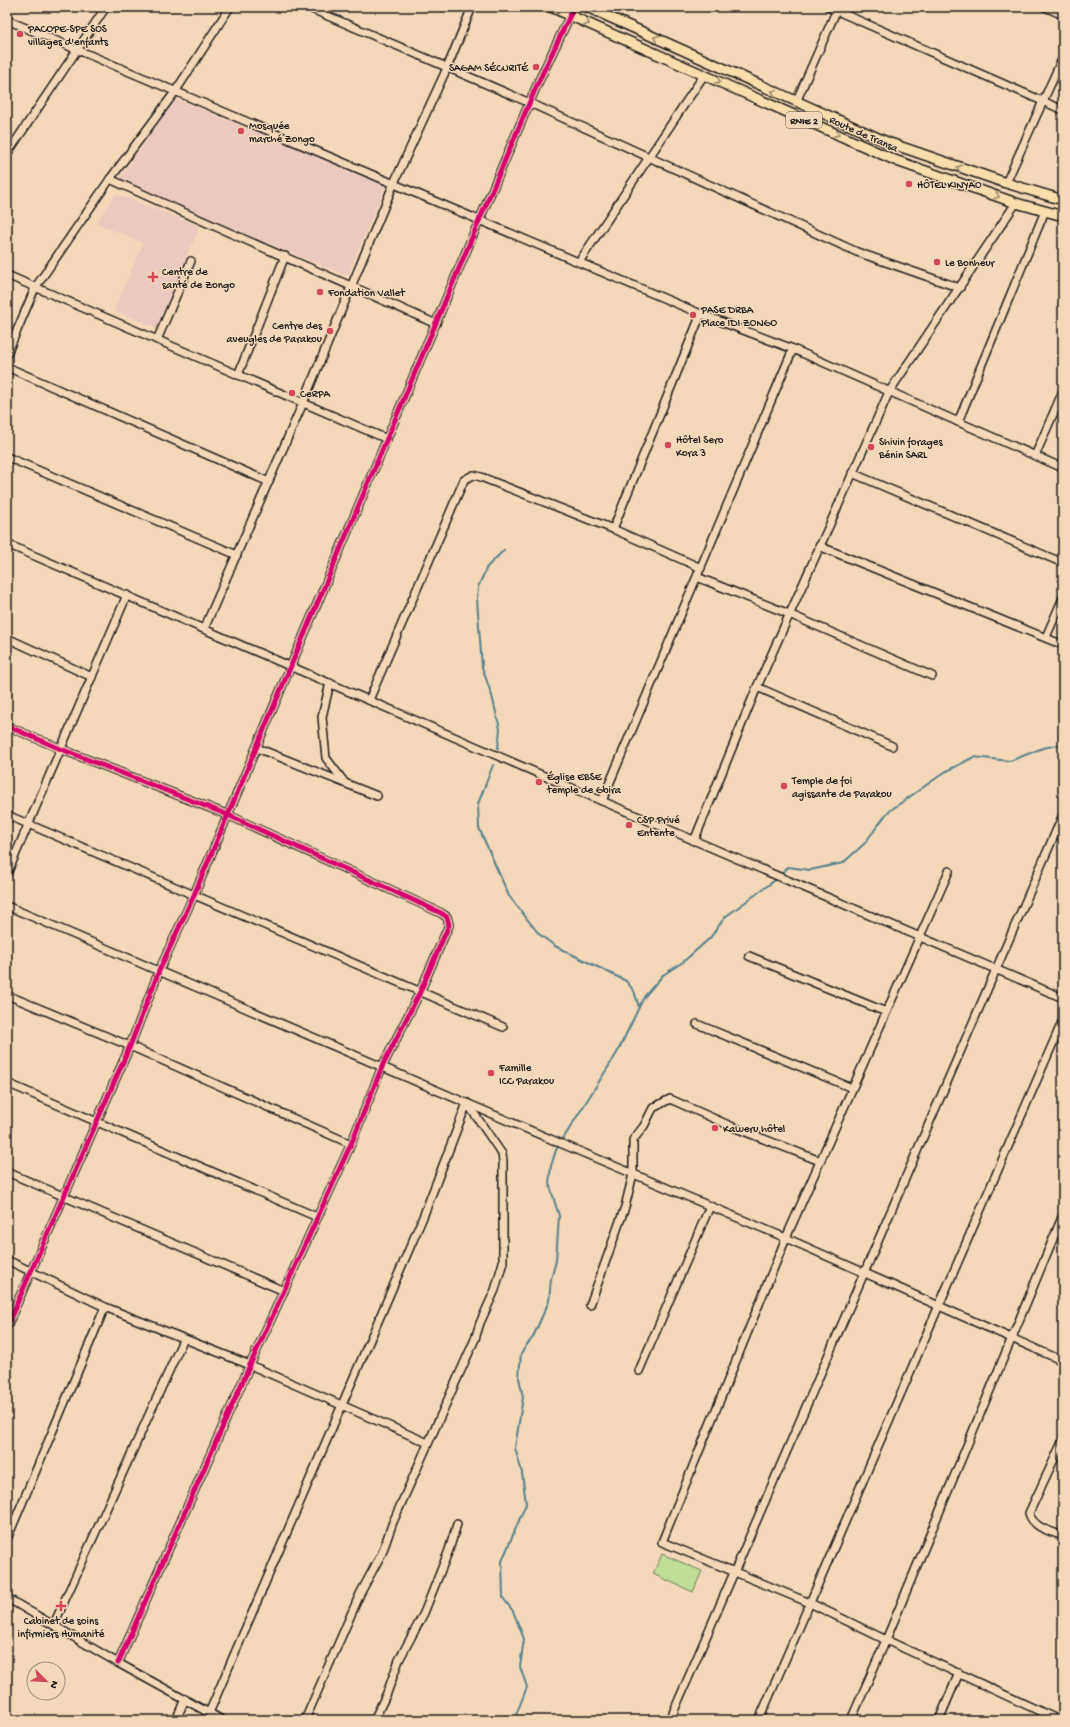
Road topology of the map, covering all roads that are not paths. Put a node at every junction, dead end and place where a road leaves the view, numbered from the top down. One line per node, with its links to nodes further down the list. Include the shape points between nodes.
1 (106, 7): 13 (street)
2 (230, 7): 17 (street)
3 (307, 7): 15 (street)
4 (472, 7): 15 (street)
5 (551, 7): 10 (main road, Route de Transa / RNIE 2)
6 (589, 7): 19 (main road, Route de Transa / RNIE 2, one-way to 6)
7 (828, 7): 9 (street)
8 (1045, 7): 11 (street)
9 (837, 9): 18 (street); 19 (street)
10 (572, 11): 16 (main road, Route de Transa / RNIE 2, one-way to 16); 20 (street)
11 (1063, 15)
12 (7, 20): 13 (street)
13 (77, 51): 17 (street); 22 (street)
14 (1063, 57): 18 (street)
15 (447, 68): 20 (street); 25 (street)
16 (704, 75): 23 (street); 28 (main road, Route de Transa / RNIE 2, one-way to 28, via 897,161)
17 (175, 92): 24 (street); 25 (street)
18 (1043, 100): 21 (street); 26 (street)
19 (796, 102): 26 (main road, Route de Transa / RNIE 2, one-way to 19, via 887,142)
20 (530, 103): 23 (street); 31 (street)
21 (1063, 110)
22 (7, 154)
23 (648, 157): 34 (street); 38 (street, via 858,252)
24 (110, 179): 32 (street); 37 (street)
25 (394, 183): 31 (street); 36 (street)
26 (1006, 183): 27 (main road, Route de Transa / RNIE 2)
27 (1063, 200)
28 (1016, 203): 29 (main road, Route de Transa / RNIE 2); 38 (street)
29 (1045, 211): 30 (main road, Route de Transa / RNIE 2); 49 (street)
30 (1063, 216)
31 (480, 221): 34 (street); 40 (street)
32 (285, 256): 36 (street); 45 (street)
33 (191, 261): 41 (street)
34 (578, 262): 39 (street)
35 (7, 275): 37 (street)
36 (352, 286): 40 (street); 48 (street)
37 (35, 288): 41 (street); 43 (street)
38 (960, 288): 47 (street)
39 (701, 314): 42 (street); 56 (street)
40 (436, 324): 50 (street)
41 (157, 340): 45 (street)
42 (793, 349): 47 (street); 61 (street)
43 (7, 354)
44 (7, 367): 55 (street)
45 (238, 375): 48 (street)
46 (1063, 391): 52 (street)
47 (889, 392): 49 (street); 54 (street)
48 (303, 403): 50 (street); 55 (street)
49 (958, 422): 52 (street)
50 (387, 439): 70 (street)
51 (7, 456): 59 (street)
52 (1035, 456): 53 (street)
53 (1063, 468)
54 (852, 473): 58 (street); 60 (street)
55 (268, 482): 59 (street)
56 (613, 529): 61 (street); 75 (street, via 481,477 473,476 464,480)
57 (7, 544): 63 (street)
58 (819, 546): 65 (street); 68 (street)
59 (237, 555): 66 (street)
60 (1063, 563)
61 (700, 568): 62 (street)
62 (697, 577): 65 (street); 82 (street)
63 (127, 595): 66 (street); 72 (street)
64 (1063, 598): 68 (street)
65 (789, 614): 71 (street); 74 (street)
66 (204, 629): 70 (street)
67 (7, 638): 72 (street)
68 (1046, 638): 69 (street)
69 (1063, 645)
70 (291, 667): 73 (street); 78 (street)
71 (932, 676)
72 (92, 677): 79 (street)
73 (330, 683): 75 (street); 80 (street, via 322,717 326,758)
74 (757, 687): 77 (street); 87 (street)
75 (369, 700): 82 (street)
76 (7, 726): 79 (street)
77 (892, 746)
78 (257, 748): 80 (street); 84 (street)
79 (60, 749): 84 (street); 86 (street)
80 (345, 783): 81 (street)
81 (377, 796)
82 (602, 801): 87 (street)
83 (7, 815): 86 (street)
84 (228, 815): 90 (street); 96 (street, via 447,917 449,925)
85 (1063, 815): 94 (street)
86 (28, 824): 89 (street); 90 (street)
87 (694, 841): 92 (street)
88 (949, 871): 92 (street)
89 (7, 874)
90 (194, 895): 95 (street); 96 (street)
91 (7, 906): 95 (street)
92 (920, 936): 94 (street); 99 (street)
93 (749, 956): 99 (street)
94 (996, 970): 98 (street); 120 (street)
95 (159, 971): 103 (street); 104 (street)
96 (420, 992): 102 (street); 104 (street)
97 (7, 995): 103 (street)
98 (1063, 998)
99 (886, 1012): 106 (street)
100 (1063, 1020): 123 (street)
101 (697, 1024): 106 (street)
102 (503, 1027)
103 (130, 1046): 108 (street); 109 (street)
104 (382, 1067): 107 (street); 109 (street)
105 (7, 1083): 108 (street)
106 (852, 1088): 110 (street)
107 (467, 1103): 112 (street); 131 (street, via 423,1217); 133 (street, via 502,1154 503,1262 476,1339)
108 (97, 1121): 113 (street); 116 (street)
109 (351, 1144): 116 (street)
110 (820, 1161): 112 (street, via 670,1099 653,1108 633,1140); 117 (street)
111 (7, 1172): 113 (street)
112 (633, 1174): 114 (street); 122 (street, via 625,1208)
113 (64, 1196): 119 (street); 121 (street)
114 (710, 1206): 117 (street); 130 (street)
115 (1063, 1215): 126 (street)
116 (317, 1217): 121 (street)
117 (786, 1238): 120 (street); 137 (street, via 662,1542)
118 (7, 1260): 119 (street)
119 (31, 1270): 124 (street); 125 (street)
120 (865, 1272): 123 (street); 137 (street)
121 (284, 1291): 129 (street)
122 (590, 1305)
123 (940, 1306): 126 (street); 139 (street)
124 (105, 1307): 127 (street); 136 (street)
125 (7, 1326)
126 (1012, 1339): 128 (street); 141 (street)
127 (183, 1340): 129 (street); 140 (street)
128 (1063, 1360)
129 (250, 1365): 131 (street); 142 (street)
130 (639, 1371)
131 (343, 1406): 133 (street); 145 (street)
132 (1063, 1442): 135 (street, via 1029,1513 1031,1520 1037,1525)
133 (428, 1443): 148 (street, via 382,1553 360,1594)
134 (457, 1524): 149 (street, via 424,1613 399,1660)
135 (1063, 1536)
136 (7, 1539)
137 (735, 1572): 139 (street); 150 (street)
138 (7, 1598): 140 (street)
139 (810, 1603): 141 (street); 151 (street)
140 (54, 1624): 142 (street)
141 (886, 1640): 143 (street); 152 (street)
142 (118, 1663): 144 (street)
143 (958, 1673): 153 (street); 154 (street)
144 (185, 1699): 145 (street); 146 (street)
145 (209, 1713): 147 (street)
146 (176, 1720)
147 (222, 1720)
148 (306, 1720)
149 (374, 1720)
150 (670, 1720)
151 (759, 1720)
152 (851, 1720)
153 (939, 1720)
154 (1059, 1720)

